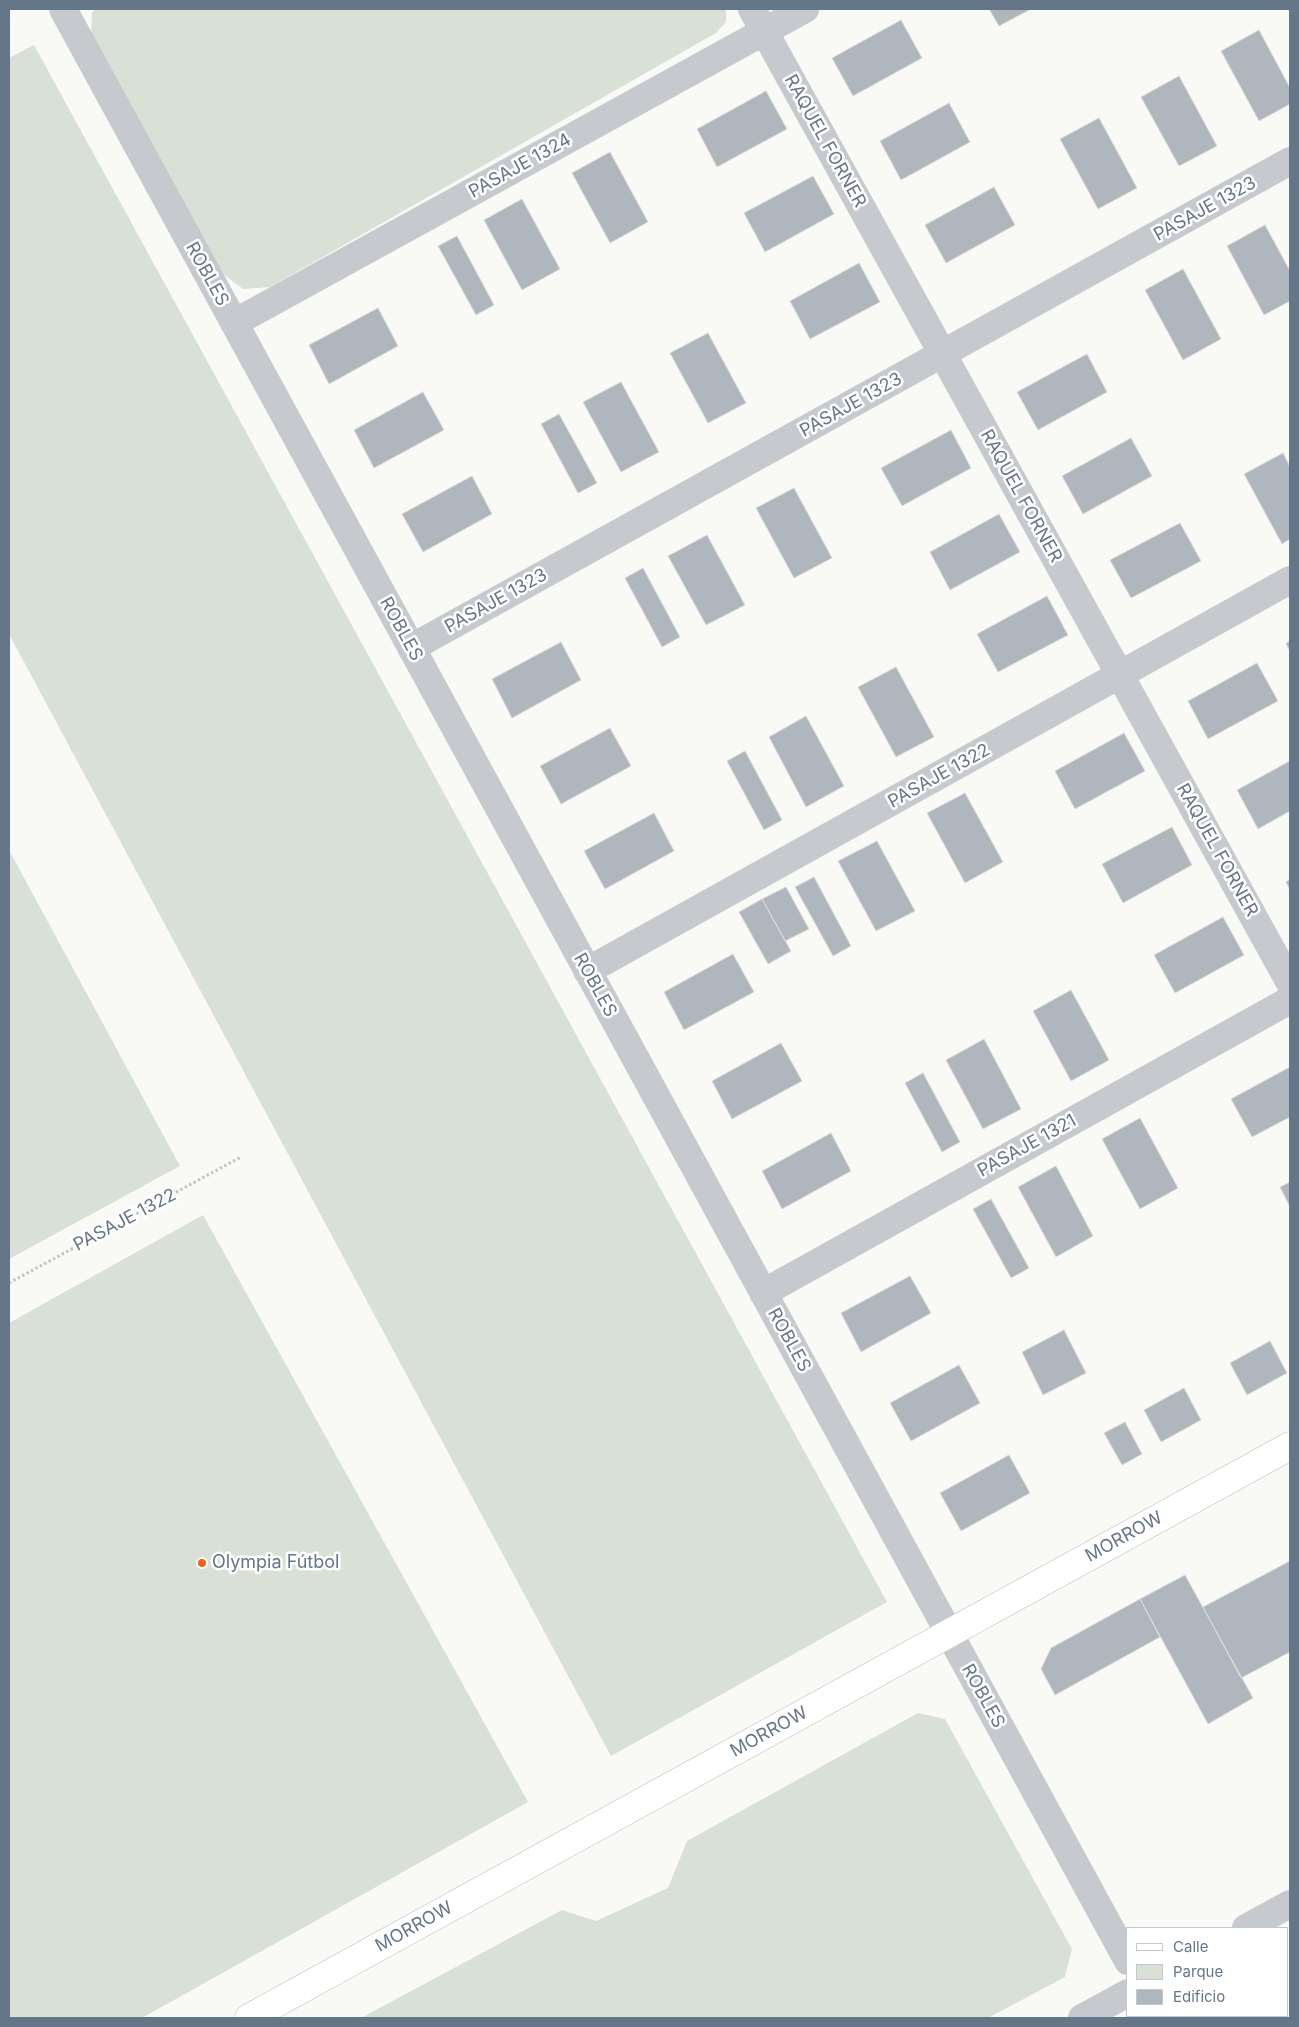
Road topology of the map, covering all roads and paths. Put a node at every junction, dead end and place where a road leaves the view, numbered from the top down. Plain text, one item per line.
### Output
1 (63, 9) edge
2 (805, 9) edge
3 (758, 20) edge
4 (1290, 162) edge
5 (234, 323) junction
6 (942, 354) junction
7 (1290, 580) edge
8 (411, 648) junction
9 (1120, 675) junction
10 (587, 971) junction
11 (1290, 982) edge
12 (1290, 1000) edge
13 (241, 1157) dead end
14 (9, 1283) edge
15 (763, 1293) junction
16 (1290, 1446) edge
17 (949, 1634) junction
18 (1290, 1904) edge
19 (1248, 1927) edge
20 (1126, 1957) edge
21 (1126, 1995) edge
22 (248, 2018) edge
23 (1082, 2018) edge

1 - 5 street, ROBLES
2 - 3 street, PASAJE 1324
3 - 5 street, PASAJE 1324
3 - 6 street, RAQUEL FORNER
4 - 6 street, PASAJE 1323
5 - 8 street, ROBLES
6 - 8 street, PASAJE 1323
6 - 9 street, RAQUEL FORNER
7 - 9 street, PASAJE 1322
8 - 10 street, ROBLES
9 - 10 street, PASAJE 1322
9 - 11 street, RAQUEL FORNER
10 - 15 street, ROBLES
12 - 15 street, PASAJE 1321
13 - 14 path, PASAJE 1322
15 - 17 street, ROBLES
16 - 17 street, MORROW
17 - 20 street, ROBLES
17 - 22 street, MORROW
18 - 19 street
21 - 23 street

